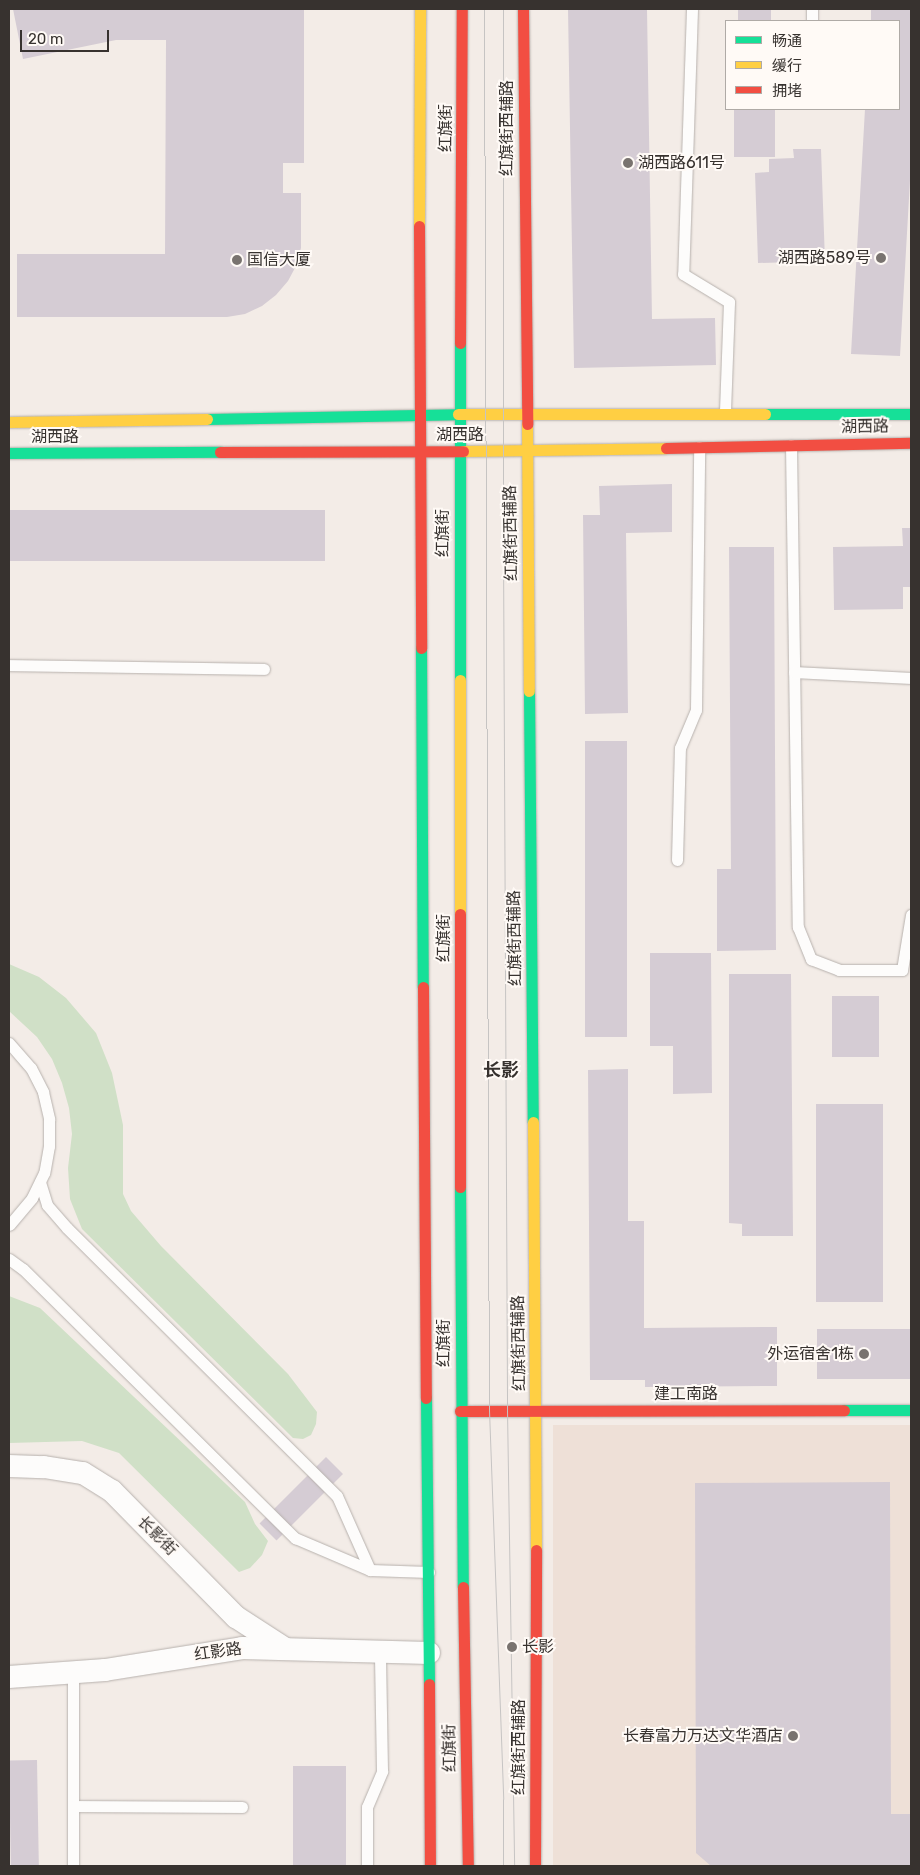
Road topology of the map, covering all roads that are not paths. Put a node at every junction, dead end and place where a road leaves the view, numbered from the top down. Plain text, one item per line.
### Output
1 (420, 9) edge
2 (462, 9) edge
3 (523, 9) edge
4 (692, 9) edge
5 (525, 413) junction
6 (726, 413) junction
7 (462, 414) junction
8 (911, 414) edge
9 (419, 415) junction
10 (9, 422) edge
11 (911, 443) edge
12 (791, 445) junction
13 (699, 447) junction
14 (419, 451) junction
15 (460, 451) junction
16 (526, 451) junction
17 (9, 453) edge
18 (9, 665) edge
19 (264, 669) dead end
20 (794, 672) junction
21 (911, 678) edge
22 (677, 860) dead end
23 (911, 915) edge
24 (9, 1043) edge
25 (40, 1182) junction
26 (9, 1225) edge
27 (9, 1259) edge
28 (460, 1410) junction
29 (536, 1410) junction
30 (911, 1410) edge
31 (9, 1466) edge
32 (370, 1570) junction
33 (429, 1572) junction
34 (285, 1649) junction
35 (380, 1651) junction
36 (429, 1653) junction
37 (73, 1673) junction
38 (9, 1677) edge
39 (73, 1806) junction
40 (242, 1807) dead end
41 (73, 1866) edge
42 (367, 1866) edge
43 (430, 1866) edge
44 (468, 1866) edge
45 (535, 1866) edge

1 - 9 main road, 红旗街
2 - 7 main road, 红旗街
3 - 5 main road, 红旗街西辅路
4 - 6 lane
5 - 6 main road, 湖西路
5 - 7 main road, 湖西路
5 - 16 main road, 红旗街西辅路
6 - 8 main road, 湖西路
7 - 9 main road, 湖西路
7 - 15 main road, 红旗街
9 - 10 main road, 湖西路
9 - 14 main road, 红旗街
11 - 12 main road, 湖西路
12 - 13 main road, 湖西路
12 - 20 lane
13 - 16 main road, 湖西路
13 - 22 lane
14 - 15 main road, 湖西路
14 - 17 main road, 湖西路
14 - 33 main road, 红旗街
15 - 16 main road, 湖西路
15 - 28 main road, 红旗街
16 - 29 main road, 红旗街西辅路
18 - 19 lane
20 - 21 lane
20 - 23 lane
24 - 25 lane
25 - 26 lane
25 - 32 lane
27 - 32 lane
28 - 29 main road, 建工南路
28 - 44 main road, 红旗街
29 - 30 main road, 建工南路
29 - 45 main road, 红旗街西辅路
31 - 34 street, 长影街
32 - 33 lane
33 - 36 main road, 红旗街
34 - 35 street, 红影路
34 - 37 street, 红影路
35 - 36 street, 红影路
35 - 42 lane
36 - 43 main road, 红旗街
37 - 38 street, 红影路
37 - 39 lane
39 - 40 lane
39 - 41 lane

